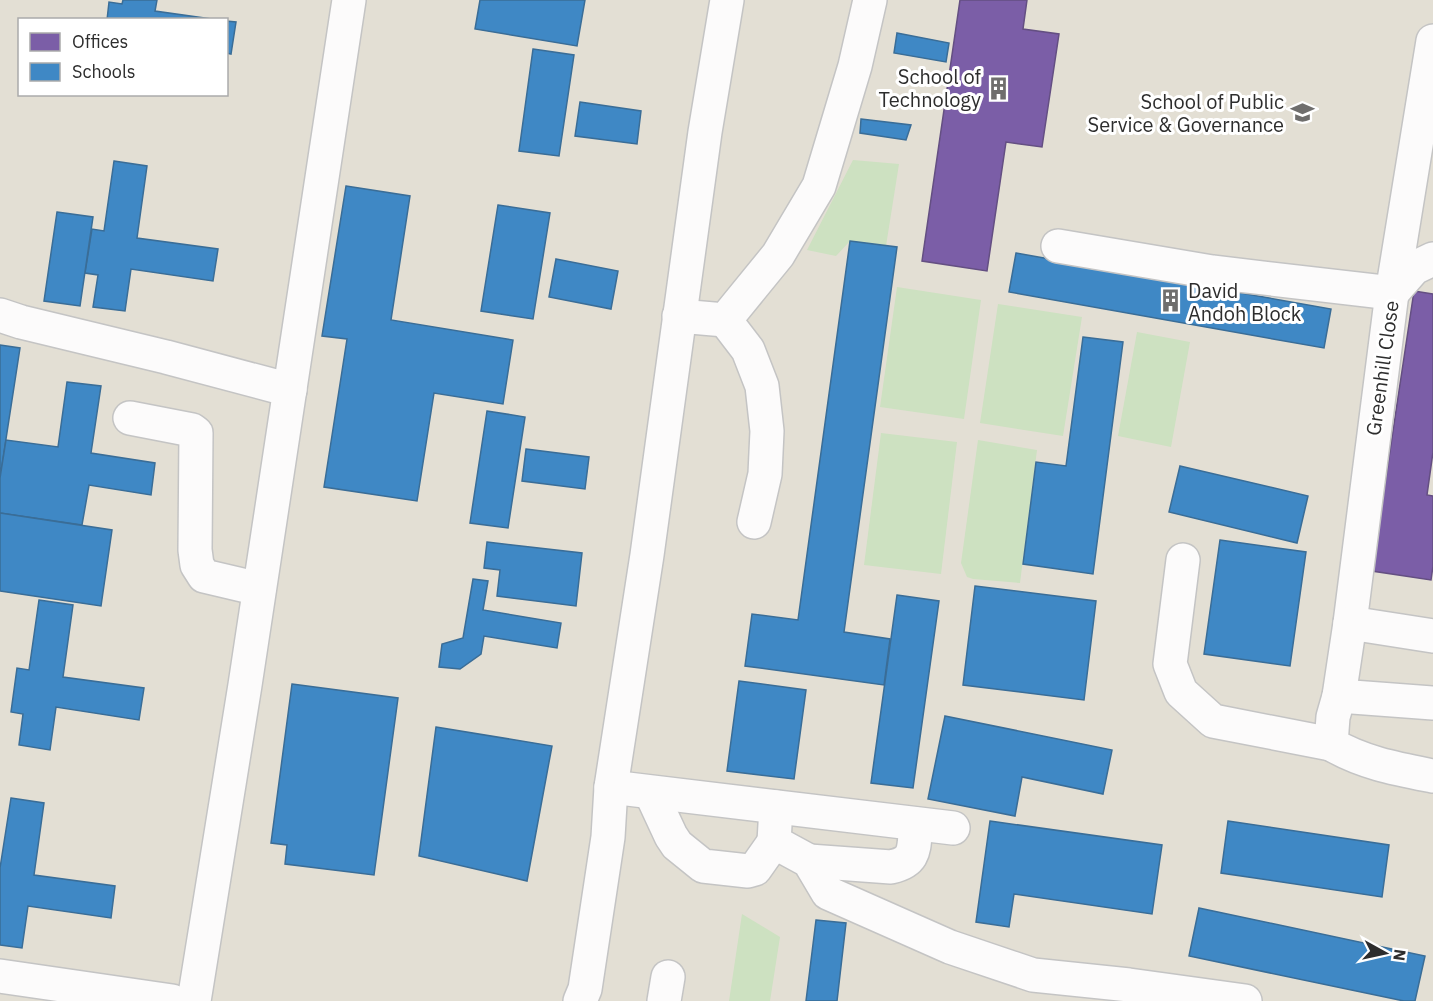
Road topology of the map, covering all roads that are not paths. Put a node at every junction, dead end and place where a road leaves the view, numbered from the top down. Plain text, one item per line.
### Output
1 (349, 0) edge
2 (727, 0) edge
3 (870, 0) edge
4 (1433, 41) edge
5 (1058, 246) dead end
6 (1433, 259) edge
7 (1392, 293) junction
8 (0, 315) edge
9 (679, 316) junction
10 (725, 320) junction
11 (290, 390) junction
12 (130, 418) dead end
13 (753, 522) dead end
14 (1184, 560) dead end
15 (260, 589) junction
16 (1350, 623) junction
17 (1433, 636) edge
18 (1339, 696) junction
19 (1433, 703) edge
20 (1331, 744) junction
21 (1433, 776) edge
22 (611, 788) junction
23 (651, 793) junction
24 (776, 807) junction
25 (916, 824) junction
26 (953, 828) dead end
27 (774, 842) junction
28 (809, 861) junction
29 (0, 976) edge
30 (172, 1001) edge
31 (194, 1001) edge
32 (580, 1001) edge
33 (1245, 1001) edge

1 - 11 lane
2 - 9 lane
3 - 10 lane
4 - 7 lane, Greenhill Close
5 - 7 lane
6 - 7 lane
7 - 16 lane, Greenhill Close
8 - 11 lane
9 - 10 lane
9 - 22 lane
10 - 13 lane
11 - 15 lane
12 - 15 lane
14 - 20 lane
15 - 31 lane
16 - 17 lane
16 - 18 lane, Greenhill Close
18 - 19 lane
18 - 20 lane, Greenhill Close
20 - 21 lane
22 - 23 lane
22 - 32 lane
23 - 24 lane
23 - 27 lane
24 - 25 lane
24 - 27 lane
25 - 26 lane
25 - 28 lane
27 - 28 lane
28 - 33 lane
29 - 30 lane

